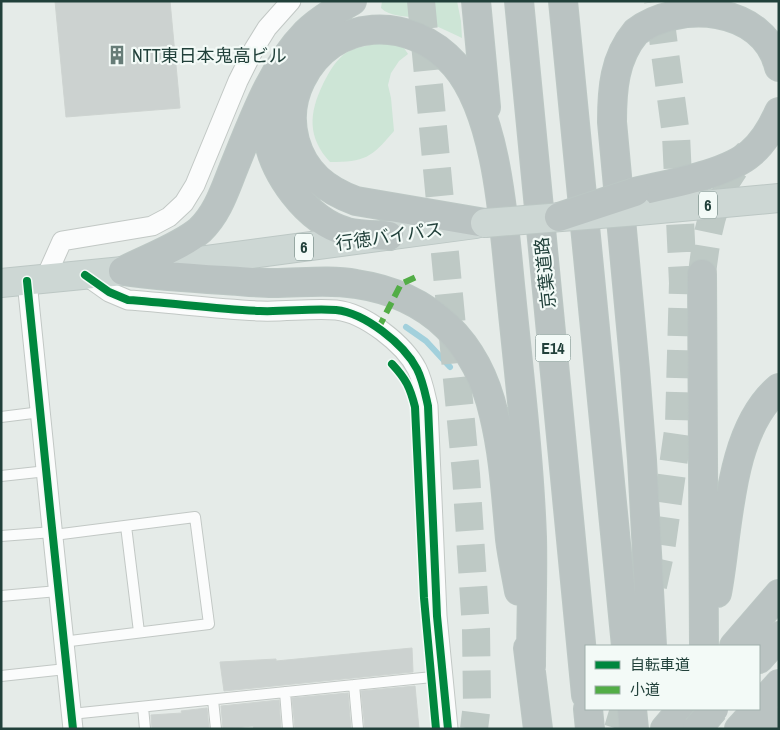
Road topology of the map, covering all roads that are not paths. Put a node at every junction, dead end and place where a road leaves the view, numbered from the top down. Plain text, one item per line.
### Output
1 (291, 1) edge
2 (352, 1) edge
3 (476, 1) edge
4 (519, 1) edge
5 (564, 1) edge
6 (779, 66) edge
7 (272, 83) junction
8 (779, 112) edge
9 (487, 134) junction
10 (779, 198) edge
11 (636, 202) junction
12 (558, 218) joint
13 (485, 223) junction
14 (389, 236) junction
15 (123, 271) junction
16 (702, 274) tunnel mouth
17 (85, 275) junction
18 (24, 281) edge
19 (779, 388) edge
20 (41, 412) junction
21 (1, 417) edge
22 (47, 471) junction
23 (1, 476) edge
24 (126, 526) junction
25 (53, 533) junction
26 (1, 536) edge
27 (58, 591) junction
28 (779, 594) edge
29 (1, 596) edge
30 (139, 632) junction
31 (779, 636) edge
32 (62, 642) junction
33 (626, 645) edge
34 (652, 645) edge
35 (705, 645) edge
36 (705, 645) edge
37 (735, 645) edge
38 (760, 658) edge
39 (531, 666) junction
40 (66, 669) junction
41 (1, 676) edge
42 (442, 676) junction
43 (779, 684) edge
44 (354, 685) junction
45 (585, 685) edge
46 (285, 692) junction
47 (213, 700) junction
48 (760, 706) edge
49 (143, 707) junction
50 (588, 710) edge
51 (632, 710) edge
52 (654, 710) edge
53 (681, 710) edge
54 (705, 710) edge
55 (713, 710) edge
56 (756, 710) edge
57 (72, 722) edge
58 (779, 722) edge
59 (145, 729) edge
60 (216, 729) edge
61 (288, 729) edge
62 (358, 729) edge
63 (448, 729) edge
64 (538, 729) edge
65 (590, 729) edge
66 (634, 729) edge
67 (654, 729) edge
68 (665, 729) edge
69 (697, 729) edge
70 (705, 729) edge
71 (739, 729) edge
72 (772, 729) edge

1 - 18 street
2 - 7 highway
3 - 9 highway
4 - 45 highway, 京葉道路 / E14
5 - 33 highway, E14
6 - 34 highway
7 - 14 highway
7 - 15 highway
8 - 11 highway
9 - 13 highway
9 - 39 highway
10 - 11 main road, 6
11 - 12 highway, bridge
12 - 13 main road, 行徳バイパス / 6, bridge
13 - 14 main road, 行徳バイパス / 6
14 - 15 main road, 行徳バイパス / 6
15 - 17 main road, 行徳バイパス / 6
15 - 39 highway
16 - 35 highway
17 - 18 main road, 行徳バイパス / 6
17 - 42 street
18 - 20 street
19 - 36 highway
20 - 21 lane
20 - 22 street
22 - 23 lane
22 - 25 street
24 - 25 lane
24 - 30 lane
24 - 30 lane
25 - 26 lane
25 - 27 street
27 - 29 lane
27 - 32 street
28 - 37 highway
30 - 32 lane
31 - 38 highway
32 - 40 street
39 - 64 highway
40 - 41 lane
40 - 57 street
42 - 44 lane
42 - 63 street
43 - 48 highway
44 - 46 lane
44 - 62 lane
46 - 47 lane
46 - 61 lane
47 - 49 lane
47 - 60 lane
49 - 57 lane
49 - 59 lane
50 - 65 highway
51 - 66 highway
52 - 67 highway
53 - 68 highway
54 - 70 highway
55 - 69 highway, bridge
56 - 71 highway
58 - 72 highway

